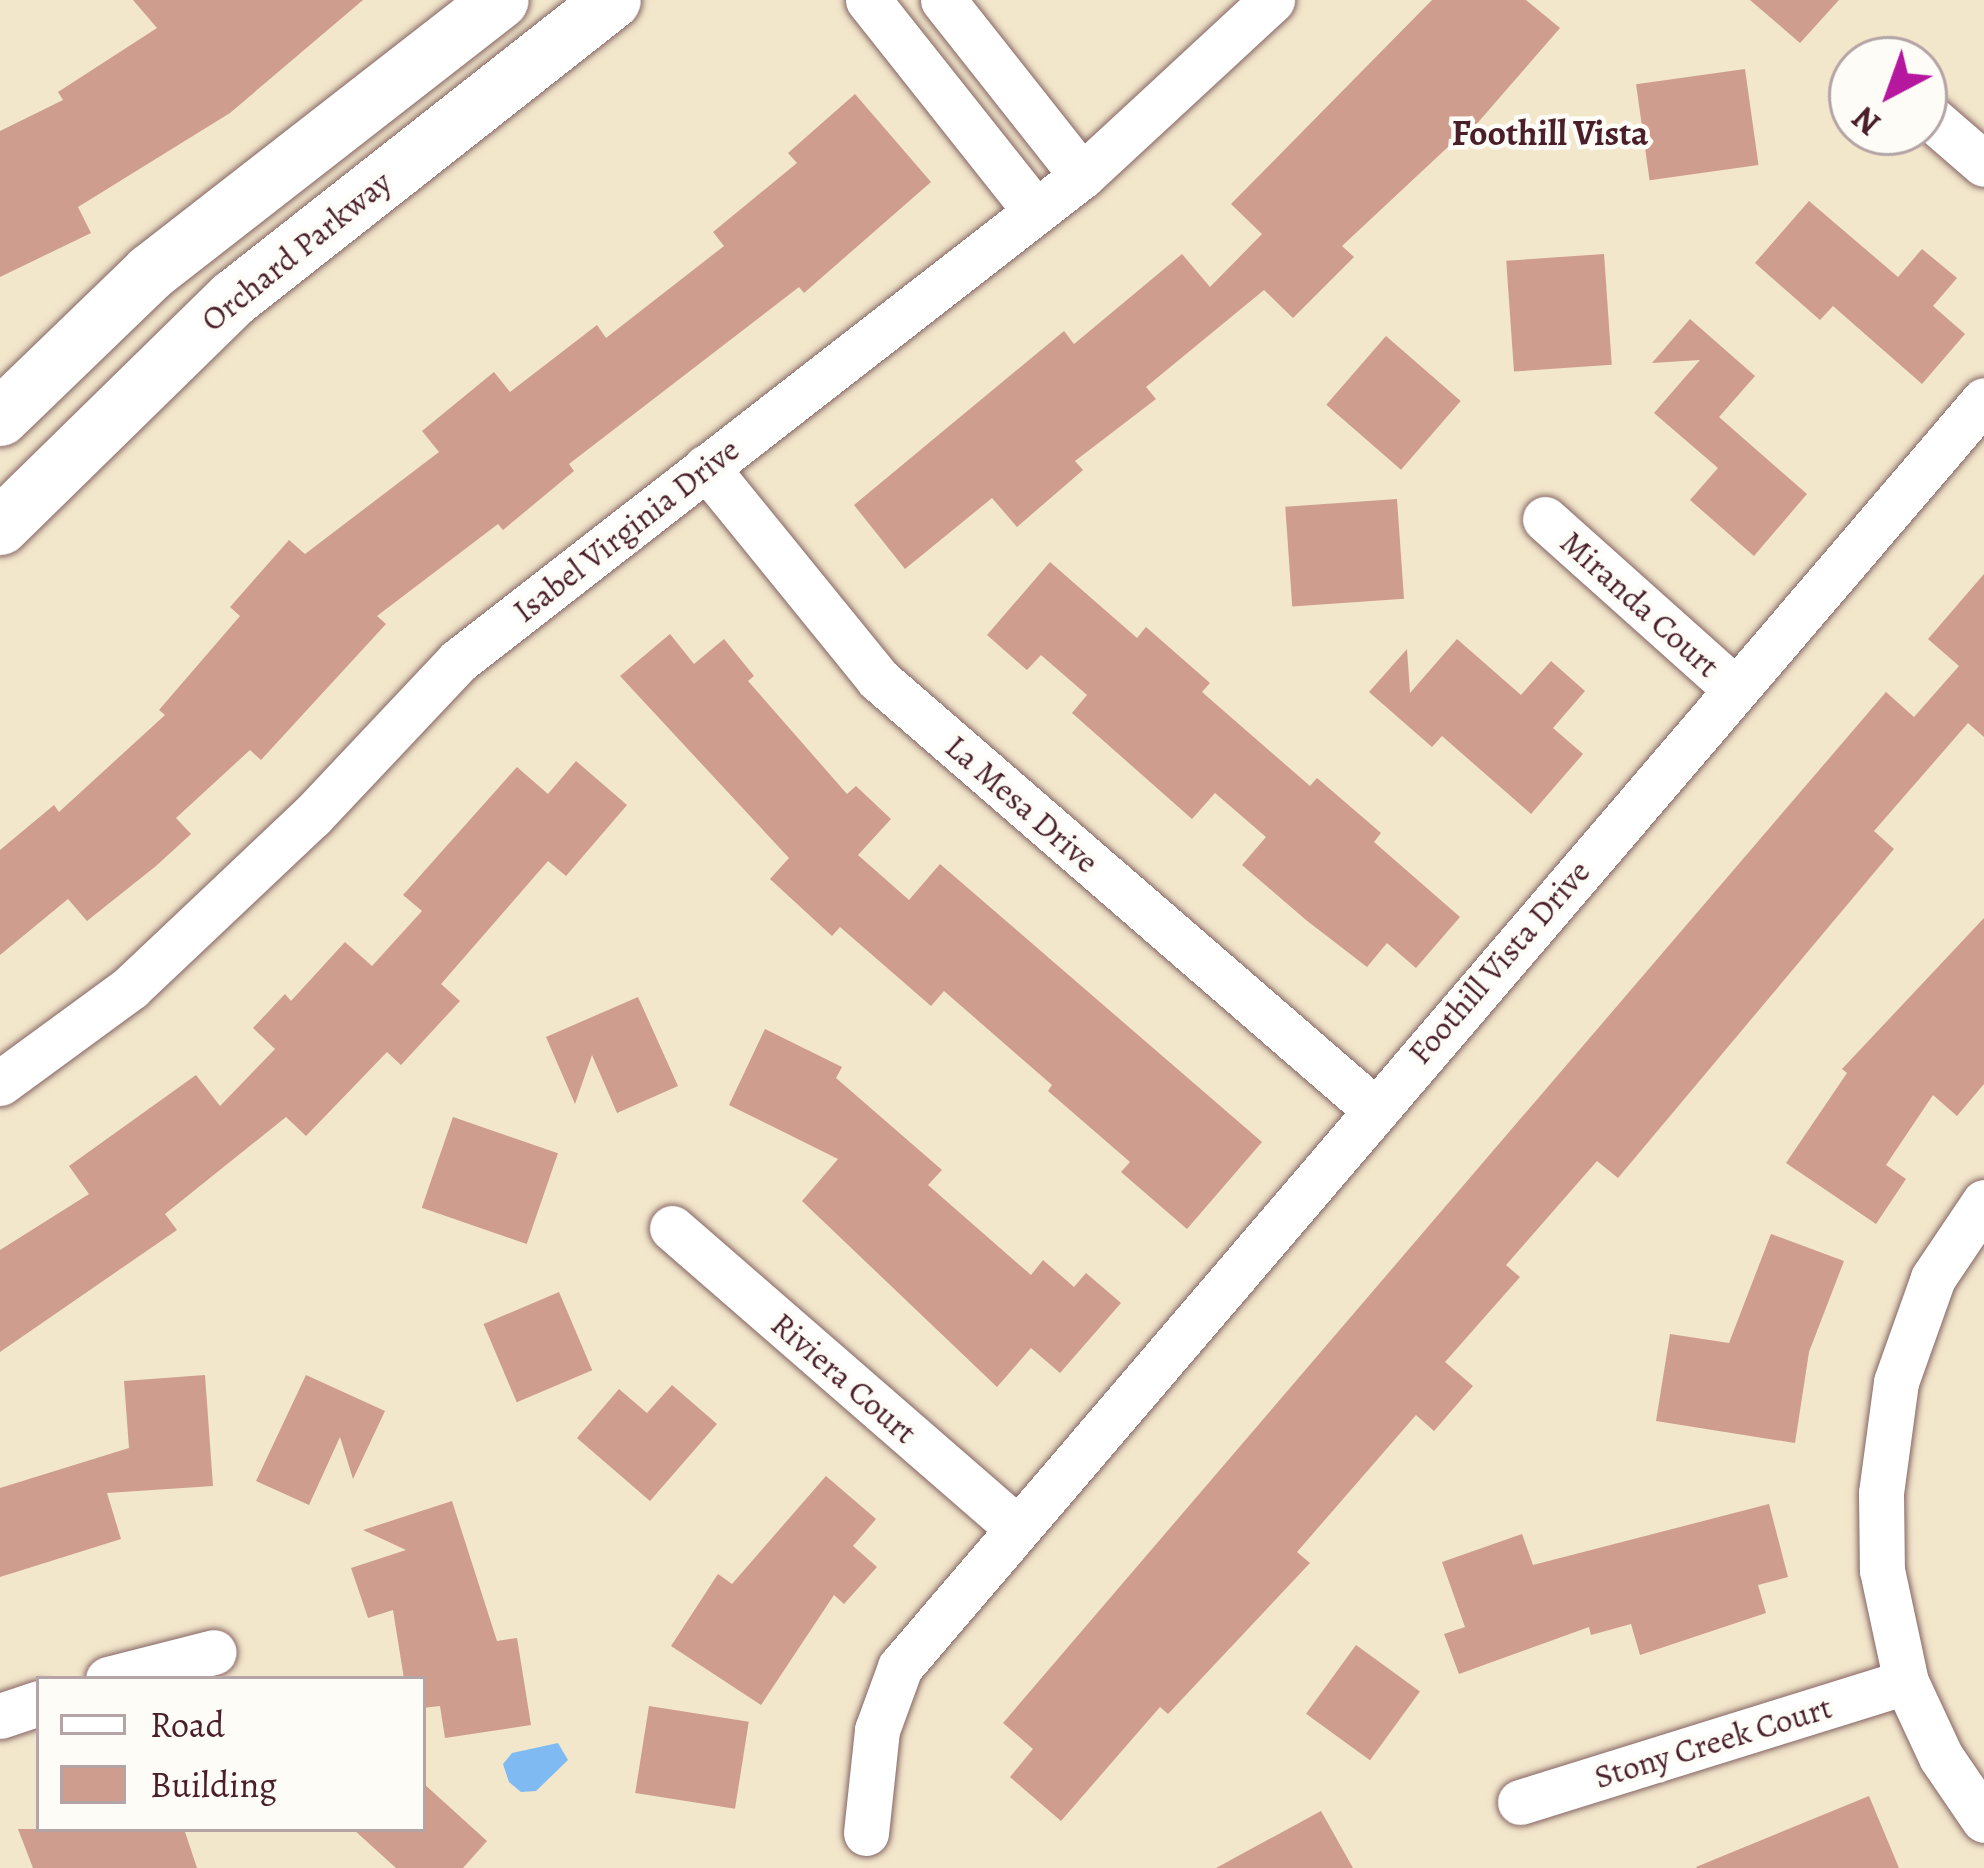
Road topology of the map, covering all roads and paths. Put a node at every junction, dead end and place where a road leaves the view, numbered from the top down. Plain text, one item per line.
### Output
1 (500, 0) edge
2 (612, 0) edge
3 (868, 0) edge
4 (943, 0) edge
5 (1272, 0) edge
6 (1948, 133) edge
7 (1984, 164) edge
8 (1082, 176) junction
9 (1036, 212) junction
10 (1984, 400) edge
11 (0, 417) edge
12 (706, 467) junction
13 (1545, 519) dead end
14 (0, 526) edge
15 (1736, 689) junction
16 (0, 1083) edge
17 (1373, 1108) junction
18 (1984, 1202) edge
19 (672, 1228) dead end
20 (1016, 1527) junction
21 (214, 1652) dead end
22 (120, 1676) edge
23 (1906, 1682) junction
24 (36, 1703) edge
25 (0, 1716) edge
26 (1520, 1802) dead end
27 (1984, 1820) edge
28 (866, 1833) dead end

1 - 11 street
2 - 14 street, Orchard Parkway
3 - 9 street
4 - 8 street
5 - 8 street, Isabel Virginia Drive
6 - 7 street
8 - 9 street, Isabel Virginia Drive
9 - 12 street, Isabel Virginia Drive
10 - 15 street, Foothill Vista Drive
12 - 16 street, Isabel Virginia Drive
12 - 17 street, La Mesa Drive
13 - 15 street, Miranda Court
15 - 17 street, Foothill Vista Drive
17 - 20 street, Foothill Vista Drive
18 - 23 street
19 - 20 street, Riviera Court
20 - 28 street, Foothill Vista Drive
21 - 22 street
23 - 26 street, Stony Creek Court
23 - 27 street
24 - 25 street

